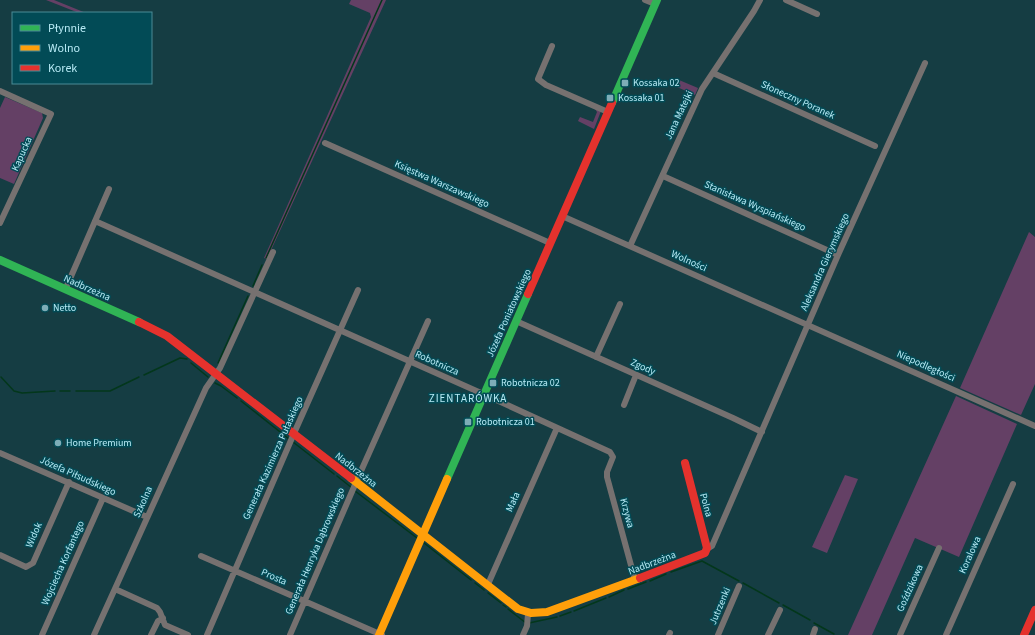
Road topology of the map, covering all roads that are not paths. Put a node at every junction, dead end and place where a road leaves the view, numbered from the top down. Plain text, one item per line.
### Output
1 (645, 0) edge
2 (760, 0) edge
3 (786, 0) edge
4 (656, 2) edge
5 (817, 14) dead end
6 (552, 46) dead end
7 (925, 63) dead end
8 (713, 73) junction
9 (0, 91) edge
10 (608, 112) junction
11 (325, 143) dead end
12 (875, 146) dead end
13 (663, 176) junction
14 (109, 189) dead end
15 (562, 216) junction
16 (95, 221) junction
17 (0, 223) edge
18 (550, 243) junction
19 (630, 246) junction
20 (273, 252) dead end
21 (838, 255) junction
22 (0, 260) edge
23 (66, 288) junction
24 (358, 290) dead end
25 (255, 292) junction
26 (620, 304) dead end
27 (428, 321) dead end
28 (516, 321) junction
29 (808, 325) junction
30 (340, 331) junction
31 (596, 357) junction
32 (410, 362) junction
33 (216, 375) junction
34 (636, 375) junction
35 (484, 394) junction
36 (624, 405) dead end
37 (1035, 426) edge
38 (557, 428) junction
39 (762, 432) junction
40 (293, 434) junction
41 (610, 452) joint
42 (0, 453) edge
43 (685, 463) dead end
44 (69, 482) junction
45 (356, 482) junction
46 (1013, 484) dead end
47 (103, 498) junction
48 (147, 517) junction
49 (423, 534) junction
50 (939, 548) dead end
51 (707, 550) junction
52 (0, 555) edge
53 (202, 556) dead end
54 (234, 570) junction
55 (635, 580) junction
56 (488, 585) junction
57 (739, 586) dead end
58 (115, 589) junction
59 (304, 601) junction
60 (780, 610) dead end
61 (1035, 610) edge
62 (163, 618) junction
63 (527, 620) junction
64 (380, 634) edge
65 (42, 635) edge
66 (94, 635) edge
67 (151, 635) edge
68 (188, 635) edge
69 (207, 635) edge
70 (290, 635) edge
71 (523, 635) edge
72 (718, 635) edge
73 (768, 635) edge
74 (900, 635) edge
75 (946, 635) edge
76 (1024, 635) edge

1 - 4 street
2 - 8 street, Jana Matejki
3 - 5 street
4 - 10 street, Józefa Poniatowskiego
6 - 10 street
7 - 21 street, Aleksandra Gierymskiego
8 - 12 street, Słoneczny Poranek
8 - 13 street, Jana Matejki
9 - 17 street, Kapucka
10 - 15 street, Józefa Poniatowskiego
11 - 18 street, Księstwa Warszawskiego
13 - 19 street, Jana Matejki
13 - 21 street, Stanisława Wyspiańskiego
14 - 16 street
15 - 18 street, Józefa Poniatowskiego
15 - 19 street, Wolności
16 - 23 street
16 - 25 street, Robotnicza
18 - 28 street, Józefa Poniatowskiego
19 - 29 street, Wolności
20 - 25 street, Szkolna
21 - 29 street, Aleksandra Gierymskiego
22 - 23 street, Nadbrzeżna
23 - 33 street, Nadbrzeżna
24 - 30 street, Generała Kazimierza Pułaskiego
25 - 30 street, Robotnicza
25 - 33 street, Szkolna
26 - 31 street
27 - 32 street, Generała Henryka Dąbrowskiego
28 - 31 street, Zgody
28 - 35 street, Józefa Poniatowskiego
29 - 37 street, Niepodległości
29 - 39 street, Aleksandra Gierymskiego
30 - 32 street, Robotnicza
30 - 40 street, Generała Kazimierza Pułaskiego
31 - 34 street, Zgody
32 - 35 street, Robotnicza
32 - 45 street, Generała Henryka Dąbrowskiego
33 - 40 street, Nadbrzeżna
33 - 48 street, Szkolna
34 - 36 street
34 - 39 street, Zgody
35 - 38 street, Robotnicza
35 - 49 street, Józefa Poniatowskiego
38 - 41 street, Robotnicza
38 - 56 street, Mała
39 - 51 street, Aleksandra Gierymskiego
40 - 45 street, Nadbrzeżna
40 - 54 street, Generała Kazimierza Pułaskiego
41 - 55 street, Krzywa
42 - 44 street, Józefa Piłsudskiego
43 - 51 street, Polna
44 - 47 street, Józefa Piłsudskiego
44 - 52 street, Widok
45 - 49 street, Nadbrzeżna
45 - 59 street, Generała Henryka Dąbrowskiego
46 - 75 street, Koralowa
47 - 48 street, Józefa Piłsudskiego
47 - 65 street, Wojciecha Korfantego
48 - 58 street, Szkolna
49 - 56 street, Nadbrzeżna
49 - 64 street, Józefa Poniatowskiego
50 - 74 street, Goździkowa
51 - 55 street, Nadbrzeżna
53 - 54 street, Prosta
54 - 59 street, Prosta
54 - 69 street, Generała Kazimierza Pułaskiego
55 - 63 street, Nadbrzeżna
56 - 63 street, Nadbrzeżna
57 - 72 street, Jutrzenki
58 - 62 street
58 - 66 street, Szkolna
59 - 64 street, Prosta
59 - 70 street, Generała Henryka Dąbrowskiego
60 - 73 street
61 - 76 street
62 - 67 street
62 - 68 street
63 - 71 street

